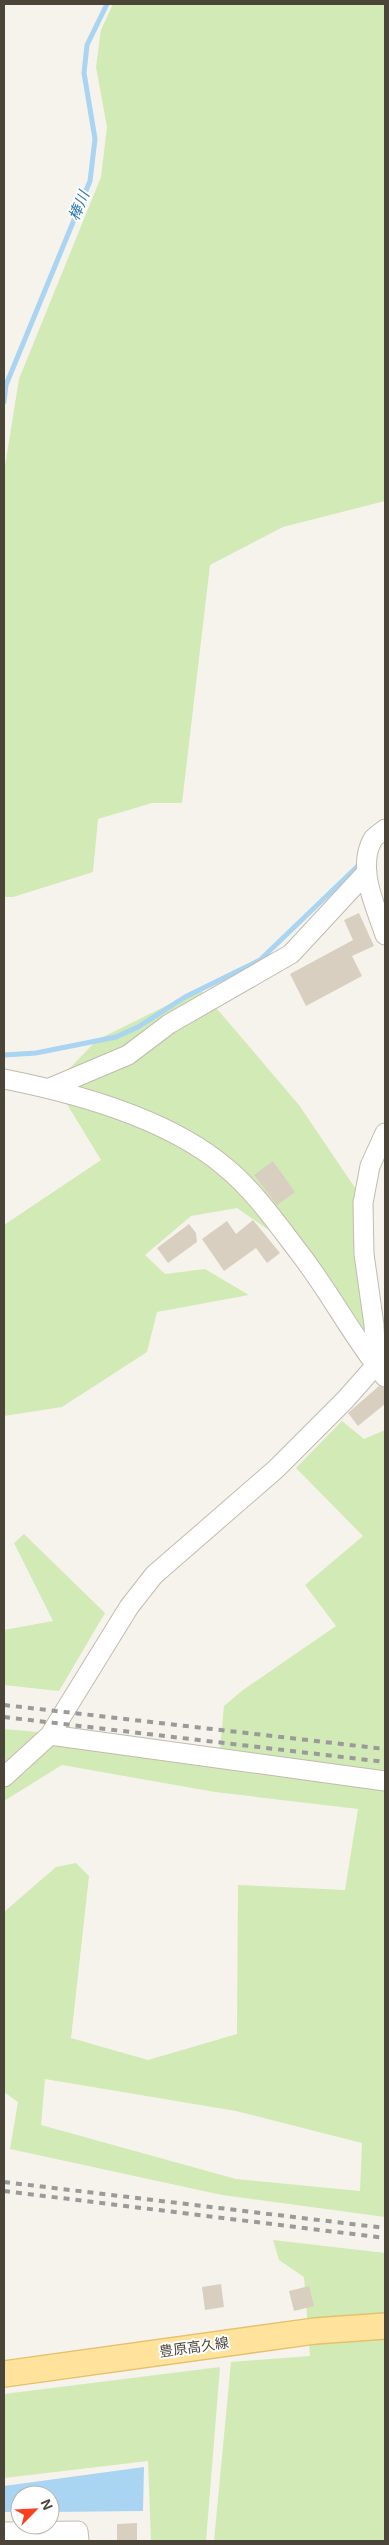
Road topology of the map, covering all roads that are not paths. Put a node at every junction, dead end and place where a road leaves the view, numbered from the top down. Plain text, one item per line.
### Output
1 (385, 829) edge
2 (368, 872) junction
3 (385, 935) edge
4 (4, 1079) edge
5 (50, 1088) junction
6 (385, 1133) edge
7 (380, 1371) edge
8 (50, 1735) junction
9 (4, 1777) edge
10 (385, 1781) edge
11 (385, 2326) edge
12 (4, 2374) edge
13 (4, 2532) edge
14 (78, 2541) edge

1 - 2 street
2 - 3 street
2 - 5 street
4 - 5 street
5 - 7 street
6 - 7 street
7 - 8 street
8 - 9 street
8 - 10 street
11 - 12 main road, 豊原高久線
13 - 14 street

